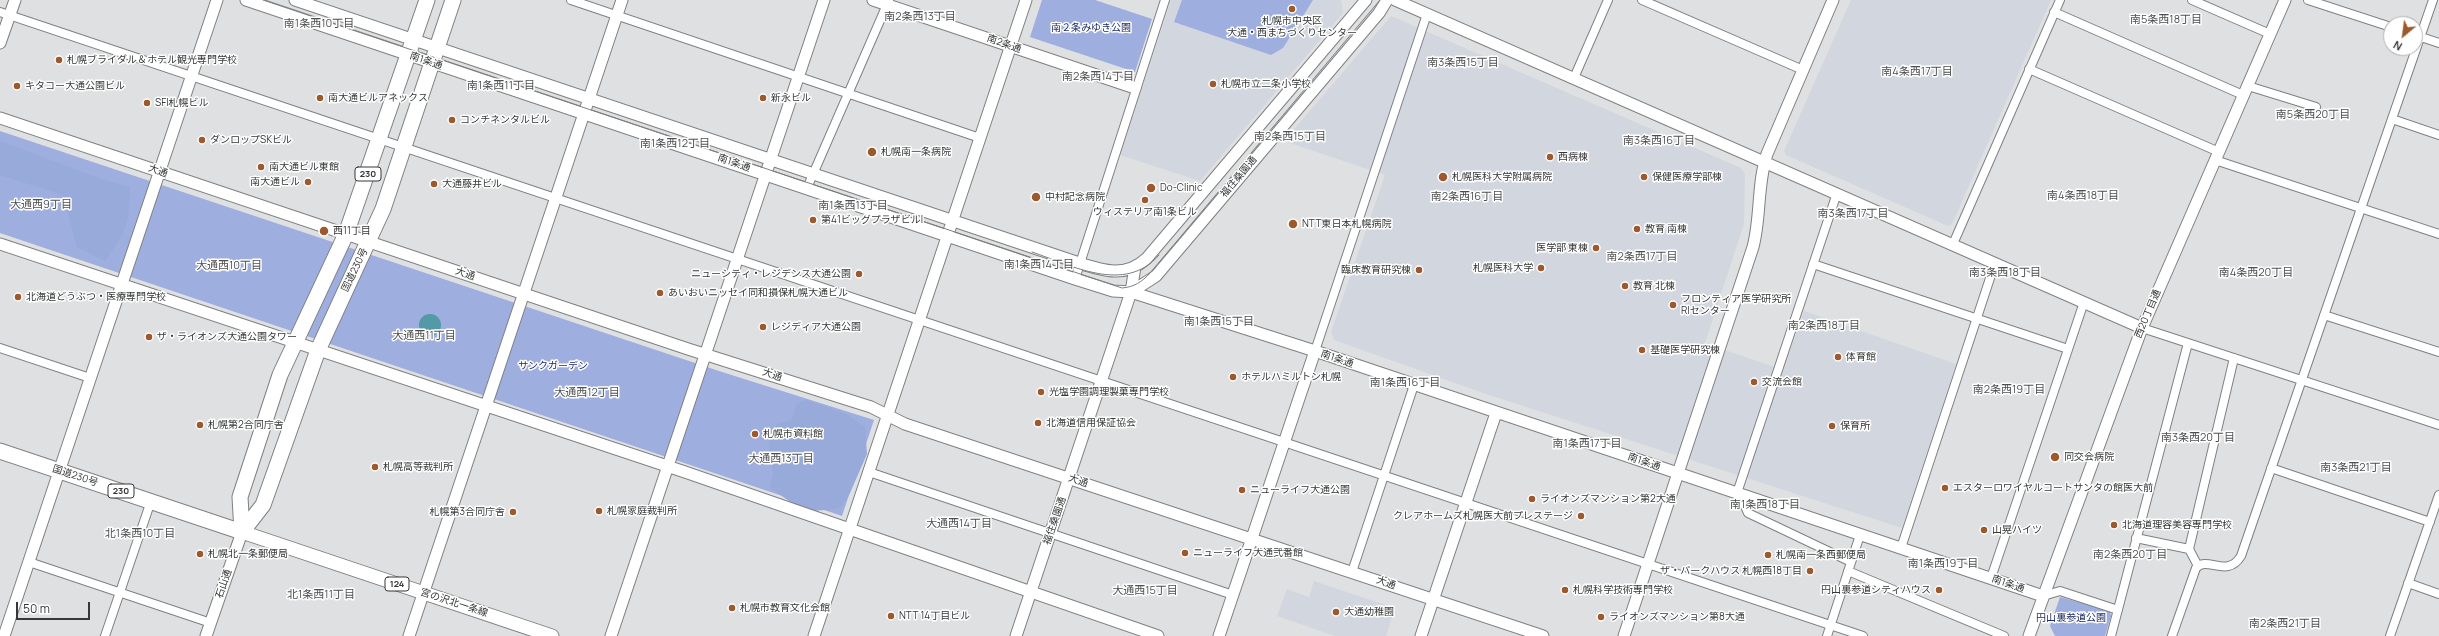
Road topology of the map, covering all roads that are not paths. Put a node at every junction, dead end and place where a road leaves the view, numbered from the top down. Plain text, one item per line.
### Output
1 (14, 0) edge
2 (217, 0) edge
3 (246, 0) edge
4 (294, 0) edge
5 (427, 0) edge
6 (453, 0) edge
7 (571, 0) edge
8 (622, 0) edge
9 (824, 0) edge
10 (873, 0) edge
11 (1026, 0) edge
12 (1165, 0) edge
13 (1366, 0) edge
14 (1387, 0) edge
15 (1394, 0) edge
16 (1608, 0) edge
17 (1642, 0) edge
18 (2060, 0) edge
19 (2192, 0) edge
20 (2285, 0) edge
21 (2308, 0) edge
22 (2433, 0) edge
23 (1831, 1) edge
24 (888, 2) edge
25 (2054, 12) junction
26 (5, 13) edge
27 (1428, 14) junction
28 (617, 16) junction
29 (2383, 24) edge
30 (2423, 24) edge
31 (2270, 34) junction
32 (2423, 38) edge
33 (0, 43) edge
34 (2439, 43) edge
35 (1011, 46) junction
36 (411, 47) junction
37 (434, 56) junction
38 (2412, 56) edge
39 (2029, 69) junction
40 (1803, 70) junction
41 (192, 76) junction
42 (798, 77) junction
43 (1574, 78) junction
44 (1135, 88) junction
45 (2246, 90) junction
46 (848, 94) junction
47 (589, 99) junction
48 (2316, 107) dead end
49 (584, 113) junction
50 (0, 118) edge
51 (2392, 119) junction
52 (2439, 135) edge
53 (980, 138) junction
54 (379, 140) junction
55 (403, 148) junction
56 (2217, 156) junction
57 (770, 160) junction
58 (1764, 162) junction
59 (160, 171) junction
60 (766, 174) junction
61 (813, 174) junction
62 (807, 188) junction
63 (1837, 194) junction
64 (555, 198) junction
65 (2361, 209) junction
66 (953, 220) junction
67 (346, 234) junction
68 (2439, 234) edge
69 (948, 236) junction
70 (369, 242) junction
71 (0, 244) edge
72 (1953, 244) junction
73 (737, 259) junction
74 (1080, 263) junction
75 (1996, 263) junction
76 (1813, 264) junction
77 (1135, 267) junction
78 (1117, 272) junction
79 (1075, 279) junction
80 (122, 285) junction
81 (1131, 292) junction
82 (523, 294) junction
83 (2084, 302) junction
84 (2324, 315) junction
85 (919, 320) junction
86 (1977, 320) junction
87 (2142, 328) junction
88 (294, 343) junction
89 (2188, 343) junction
90 (0, 348) edge
91 (318, 350) junction
92 (2068, 350) junction
93 (1315, 351) junction
94 (2439, 352) edge
95 (706, 354) junction
96 (2234, 358) junction
97 (90, 378) junction
98 (2301, 380) junction
99 (1102, 381) junction
100 (1414, 385) junction
101 (486, 406) junction
102 (1496, 413) junction
103 (888, 416) junction
104 (2439, 426) edge
105 (1284, 443) junction
106 (0, 451) edge
107 (668, 467) junction
108 (2271, 468) junction
109 (59, 471) junction
110 (869, 472) junction
111 (1678, 474) junction
112 (1383, 476) junction
113 (1069, 478) junction
114 (1738, 494) junction
115 (151, 501) junction
116 (2438, 501) edge
117 (1466, 503) junction
118 (2430, 522) junction
119 (849, 531) junction
120 (242, 532) junction
121 (1051, 533) junction
122 (1860, 535) junction
123 (2136, 538) junction
124 (1252, 539) junction
125 (1901, 548) junction
126 (2189, 548) junction
127 (29, 562) junction
128 (1851, 562) junction
129 (1648, 565) junction
130 (2198, 566) junction
131 (1848, 571) junction
132 (1352, 572) junction
133 (1991, 578) junction
134 (2408, 583) junction
135 (120, 592) junction
136 (423, 593) junction
137 (1031, 593) junction
138 (2439, 594) edge
139 (1233, 595) junction
140 (2043, 596) junction
141 (1434, 600) junction
142 (2118, 610) junction
143 (211, 623) junction
144 (1830, 625) junction
145 (4, 636) edge
146 (105, 636) edge
147 (206, 636) edge
148 (409, 636) edge
149 (552, 636) edge
150 (611, 636) edge
151 (814, 636) edge
152 (1016, 636) edge
153 (1158, 636) edge
154 (1219, 636) edge
155 (1421, 636) edge
156 (1543, 636) edge
157 (1624, 636) edge
158 (1827, 636) edge
159 (1863, 636) edge
160 (2004, 636) edge
161 (2029, 636) edge
162 (2111, 636) edge
163 (2172, 636) edge
164 (2390, 636) edge

1 - 26 street
2 - 41 street
3 - 36 street, 南1条通
4 - 36 street, 南1条通
5 - 36 highway, 230
6 - 37 highway, 国道230号 / 230
7 - 28 street
8 - 28 street
9 - 42 street
10 - 24 street, 南2条通
11 - 35 street
12 - 44 street
13 - 77 street, 福住桑園通
14 - 81 street, 福住桑園通
15 - 27 street
16 - 43 street
17 - 40 street
18 - 25 street
19 - 31 street
20 - 31 street, 西20丁目通
21 - 29 street
22 - 30 street
23 - 40 street
24 - 35 street, 南2条通
24 - 46 street
25 - 39 street
25 - 45 street
26 - 33 street
26 - 41 street
27 - 43 street
27 - 93 street
28 - 42 street
28 - 47 street
31 - 45 street, 西20丁目通
32 - 34 street
35 - 44 street, 南2条通
35 - 53 street
36 - 37 street, 南1条通
36 - 54 highway, 230
37 - 47 street, 南1条通
37 - 49 street, 南1条通
37 - 55 highway, 国道230号 / 230
38 - 51 street
39 - 56 street
39 - 72 street
40 - 58 street
41 - 54 street
41 - 59 street
42 - 46 street
42 - 57 street
43 - 58 street
44 - 74 street
45 - 48 street
45 - 56 street, 西20丁目通
46 - 53 street
46 - 61 street
47 - 49 street
47 - 57 street, 南1条通
49 - 60 street, 南1条通
49 - 64 street
50 - 59 street, 大通
51 - 52 street
51 - 65 street
53 - 66 street
54 - 55 street
54 - 67 highway, 230
55 - 64 street
55 - 70 highway, 国道230号 / 230
56 - 65 street
56 - 87 street, 西20丁目通
57 - 60 street
57 - 61 street, 南1条通
58 - 63 street
58 - 111 street
59 - 67 street, 大通
59 - 80 street
60 - 62 street, 南1条通
60 - 73 street
61 - 62 street
61 - 66 street, 南1条通
62 - 69 street, 南1条通
63 - 72 street
63 - 76 street
64 - 73 street
64 - 82 street
65 - 68 street
65 - 84 street
66 - 69 street
66 - 74 street, 南1条通
67 - 70 street, 大通
67 - 88 highway, 230
69 - 79 street, 南1条通
69 - 85 street
70 - 82 street, 大通
70 - 91 highway, 国道230号 / 230
71 - 80 street
72 - 75 street
73 - 85 street
73 - 95 street
74 - 78 street, 南1条通
74 - 79 street
75 - 83 street
75 - 86 street
76 - 86 street
76 - 114 street
77 - 78 street, 福住桑園通
77 - 81 street, 福住桑園通
78 - 81 street
79 - 81 street, 南1条通
80 - 88 street
80 - 97 street
81 - 93 street, 南1条通
81 - 99 street, 福住桑園通
82 - 95 street, 大通
82 - 101 street
83 - 87 street
83 - 92 street
84 - 94 street
84 - 98 street
85 - 99 street
85 - 103 street
86 - 92 street
86 - 125 street
87 - 89 street
87 - 140 street, 西20丁目通
88 - 91 street
88 - 120 highway, 230
89 - 96 street
89 - 123 street
90 - 97 street
91 - 101 street
91 - 120 highway, 国道230号 / 230
92 - 133 street
93 - 100 street, 南1条通
93 - 105 street
95 - 103 street, 大通
95 - 107 street
96 - 98 street
96 - 126 street
97 - 109 street
98 - 104 street
98 - 108 street
99 - 105 street
99 - 113 street, 福住桑園通
100 - 102 street, 南1条通
100 - 112 street
101 - 107 street
101 - 136 street
102 - 111 street, 南1条通
102 - 117 street
103 - 110 street
103 - 113 street, 大通
105 - 112 street
105 - 124 street
106 - 109 highway, 国道230号 / 230
107 - 119 street
107 - 150 street
108 - 118 street
108 - 130 street
109 - 115 highway, 国道230号 / 230
109 - 127 street
110 - 119 street
110 - 121 street
111 - 114 street, 南1条通
111 - 129 street
112 - 117 street
112 - 132 street
113 - 121 street, 福住桑園通
113 - 124 street, 大通
114 - 122 street, 南1条通
114 - 128 street
115 - 120 highway, 国道230号 / 230
115 - 135 street
116 - 118 street
117 - 129 street
117 - 141 street
118 - 134 street
119 - 137 street
119 - 151 street
120 - 136 main road, 宮の沢北一条線 / 124
120 - 143 street, 石山通
121 - 137 street, 福住桑園通
121 - 139 street
122 - 125 street, 南1条通
122 - 128 street
123 - 126 street
123 - 142 street
124 - 132 street, 大通
124 - 139 street
125 - 133 street, 南1条通
126 - 130 street
127 - 135 street
127 - 145 street
128 - 131 street
129 - 144 street
129 - 157 street
130 - 163 street
131 - 144 street
131 - 160 street
132 - 141 street, 大通
133 - 140 street, 南1条通
134 - 138 street
134 - 164 street
135 - 143 street
135 - 146 street
136 - 148 street
136 - 149 main road, 宮の沢北一条線 / 124
137 - 152 street, 福住桑園通
137 - 153 street
139 - 154 street
140 - 142 street
140 - 161 street, 西20丁目通
141 - 155 street
141 - 156 street, 大通
142 - 162 street
143 - 147 street, 石山通
144 - 158 street
144 - 159 street

